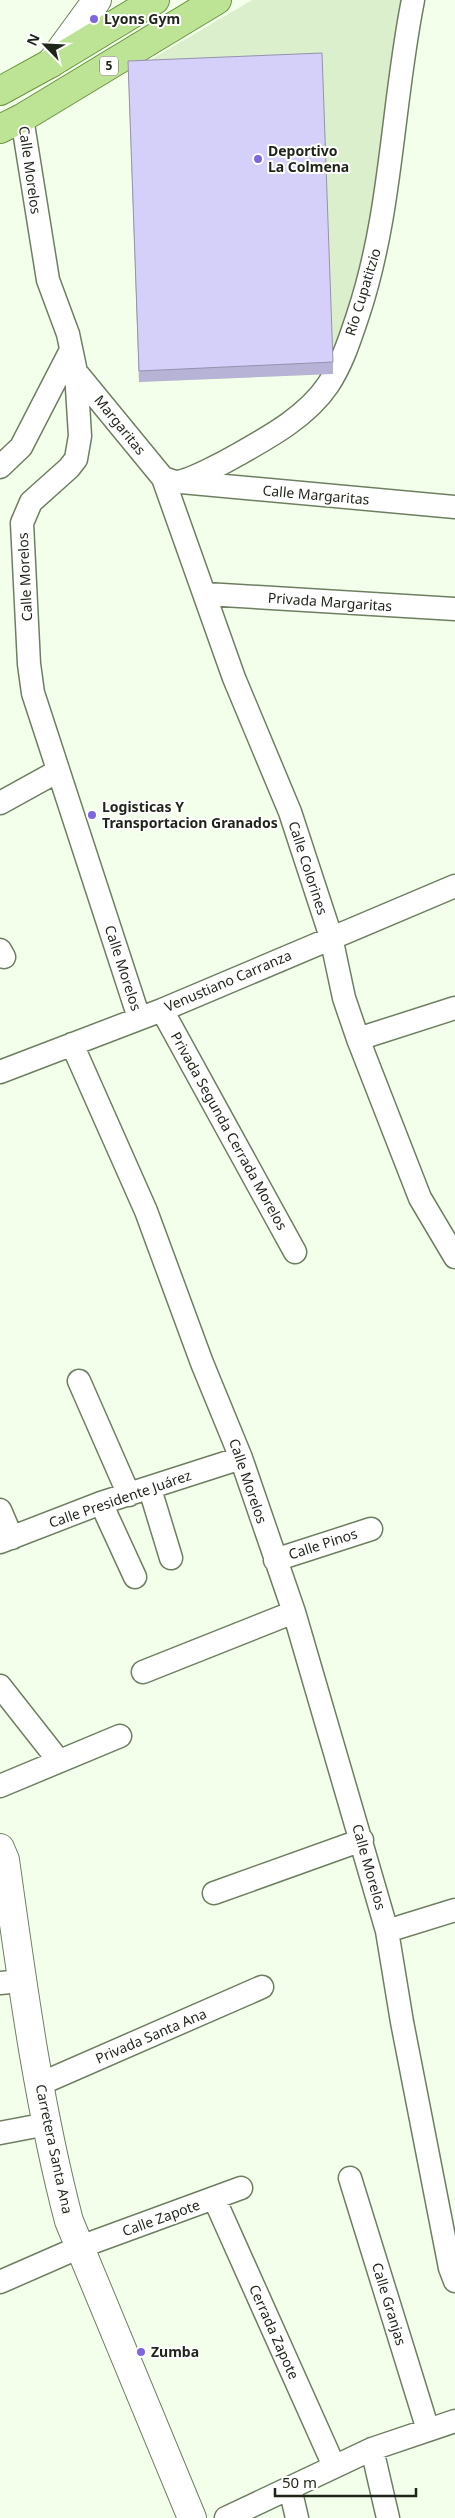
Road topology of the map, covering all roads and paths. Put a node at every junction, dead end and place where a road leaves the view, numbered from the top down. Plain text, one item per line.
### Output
1 (97, 0) edge
2 (155, 0) edge
3 (217, 0) edge
4 (413, 0) edge
5 (51, 64) junction
6 (0, 91) edge
7 (11, 123) edge
8 (71, 350) junction
9 (76, 372) junction
10 (0, 467) edge
11 (170, 480) junction
12 (455, 507) edge
13 (206, 594) junction
14 (455, 609) edge
15 (58, 771) junction
16 (0, 803) edge
17 (455, 886) edge
18 (331, 937) junction
19 (455, 1008) edge
20 (162, 1010) junction
21 (139, 1018) junction
22 (358, 1039) junction
23 (72, 1044) junction
24 (0, 1072) edge
25 (295, 1252) dead end
26 (455, 1257) edge
27 (79, 1382) dead end
28 (241, 1458) junction
29 (140, 1492) junction
30 (101, 1503) junction
31 (0, 1510) edge
32 (372, 1529) dead end
33 (6, 1540) edge
34 (171, 1558) dead end
35 (275, 1560) junction
36 (135, 1577) dead end
37 (294, 1612) junction
38 (143, 1672) dead end
39 (0, 1686) edge
40 (120, 1736) dead end
41 (59, 1761) junction
42 (0, 1786) edge
43 (362, 1840) junction
44 (2, 1856) edge
45 (214, 1893) dead end
46 (455, 1910) edge
47 (387, 1931) junction
48 (11, 1982) edge
49 (262, 1987) dead end
50 (40, 2084) junction
51 (47, 2124) junction
52 (0, 2134) edge
53 (350, 2178) dead end
54 (241, 2188) dead end
55 (214, 2198) junction
56 (80, 2247) junction
57 (453, 2272) edge
58 (0, 2282) edge
59 (455, 2421) edge
60 (428, 2430) junction
61 (372, 2449) junction
62 (334, 2466) junction
63 (290, 2488) junction
64 (192, 2518) edge
65 (226, 2518) edge
66 (297, 2518) edge
67 (388, 2518) edge

1 - 5 main road
2 - 5 main road, 5
3 - 7 main road, 5
4 - 11 street, Río Cupatitzio
5 - 6 main road, 5
7 - 8 street, Calle Morelos
8 - 9 street, Calle Morelos
8 - 10 street
9 - 11 street, Margaritas
9 - 15 street, Calle Morelos
11 - 12 street, Calle Margaritas
11 - 13 street, Calle Colorines
13 - 14 street, Privada Margaritas
13 - 18 street, Calle Colorines
15 - 16 street
15 - 21 street, Calle Morelos
17 - 18 street, Venustiano Carranza
18 - 20 street, Venustiano Carranza
18 - 22 street, Calle Colorines
19 - 22 street
20 - 21 street, Venustiano Carranza
20 - 25 street, Privada Segunda Cerrada Morelos
21 - 23 street, Venustiano Carranza
22 - 26 street, Calle Colorines
23 - 24 street, Venustiano Carranza
23 - 28 street, Calle Morelos
27 - 29 street
28 - 29 street, Calle Presidente Juárez
28 - 35 street, Calle Morelos
29 - 30 street, Calle Presidente Juárez
29 - 34 street
30 - 33 street, Calle Presidente Juárez
30 - 36 street
31 - 33 street
32 - 35 street, Calle Pinos
35 - 37 street, Calle Morelos
37 - 38 street
37 - 43 street, Calle Morelos
39 - 41 street
40 - 41 street
41 - 42 street
43 - 45 street
43 - 47 street, Calle Morelos
44 - 48 main road, Carretera Santa Ana
46 - 47 street
47 - 57 street, Calle Morelos
48 - 50 main road, Carretera Santa Ana
49 - 50 street, Privada Santa Ana
50 - 51 main road, Carretera Santa Ana
51 - 52 street
51 - 56 main road, Carretera Santa Ana
53 - 60 street, Calle Granjas
54 - 55 street, Calle Zapote
55 - 56 street, Calle Zapote
55 - 62 street, Cerrada Zapote
56 - 58 street, Calle Zapote
56 - 64 main road, Carretera Santa Ana
59 - 60 street
60 - 61 street
61 - 62 street
61 - 67 street
62 - 63 street
63 - 65 street
63 - 66 street

